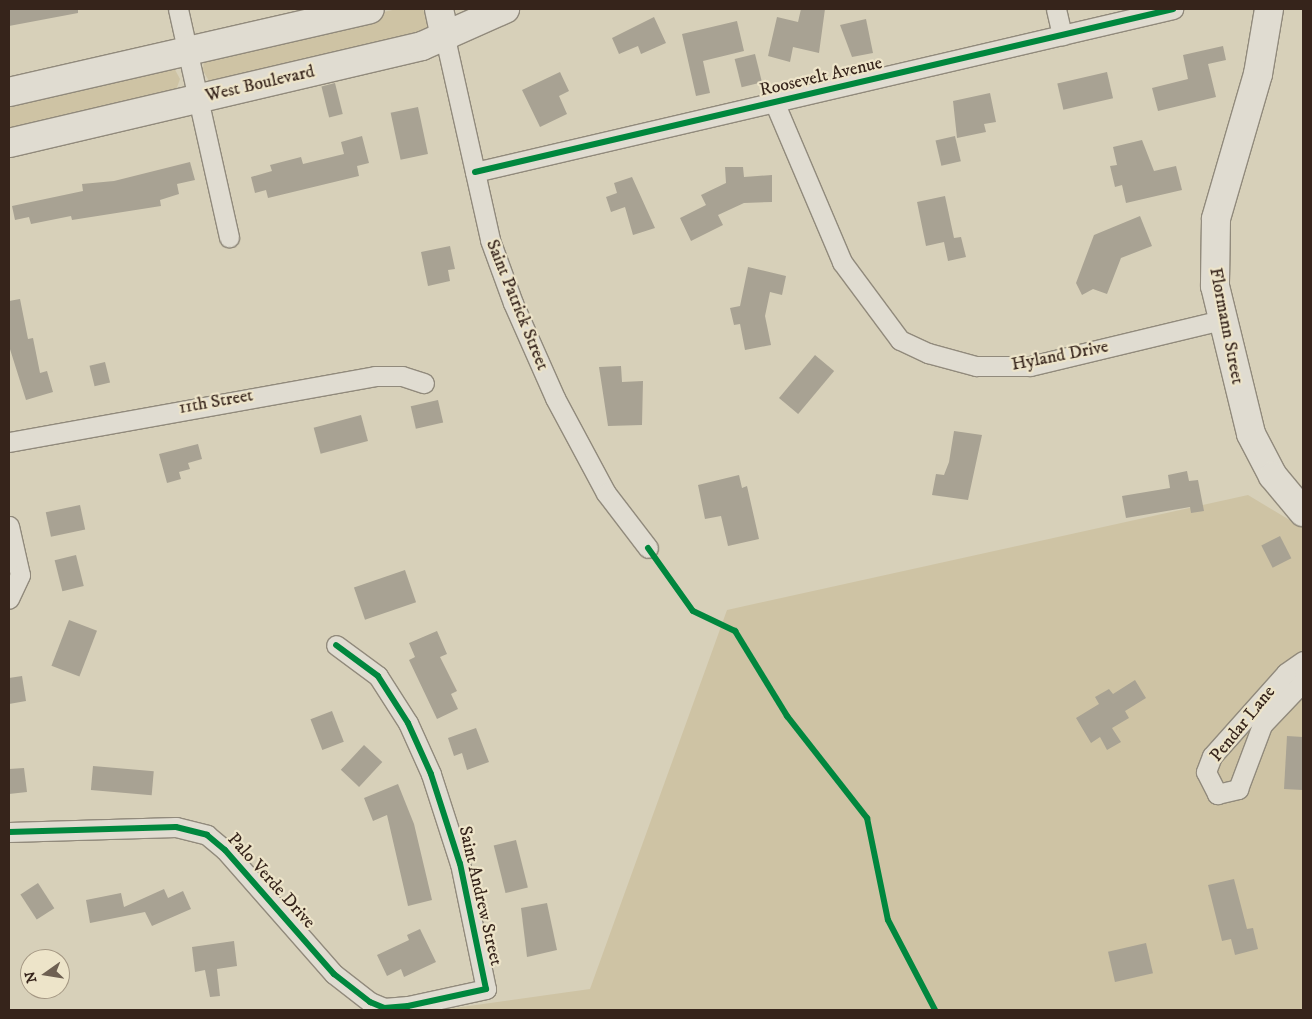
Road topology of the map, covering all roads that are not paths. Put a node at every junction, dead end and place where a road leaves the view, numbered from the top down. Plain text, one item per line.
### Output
1 (178, 9) edge
2 (370, 9) edge
3 (438, 9) edge
4 (505, 9) edge
5 (1056, 9) edge
6 (1173, 9) edge
7 (1269, 9) edge
8 (1062, 35) junction
9 (445, 38) junction
10 (187, 50) junction
11 (9, 92) edge
12 (198, 99) junction
13 (775, 104) junction
14 (9, 143) edge
15 (475, 172) junction
16 (229, 237) dead end
17 (1221, 320) junction
18 (424, 383) dead end
19 (9, 442) edge
20 (1303, 512) edge
21 (10, 530) edge
22 (648, 548) dead end
23 (9, 599) edge
24 (336, 645) dead end
25 (1303, 661) edge
26 (1303, 682) edge
27 (9, 832) edge
28 (486, 989) joint

1 - 10 street
2 - 10 street
3 - 9 street, Saint Patrick Street
4 - 9 street, West Boulevard
5 - 8 street
6 - 8 street, Roosevelt Avenue
7 - 17 street, Flormann Street
8 - 13 street, Roosevelt Avenue
9 - 12 street, West Boulevard
9 - 15 street, Saint Patrick Street
10 - 11 street
10 - 12 street
12 - 14 street, West Boulevard
12 - 16 street
13 - 15 street, Roosevelt Avenue
13 - 17 street, Hyland Drive
15 - 22 street, Saint Patrick Street
17 - 20 street, Flormann Street
18 - 19 street, 11th Street
21 - 23 street
24 - 28 street, Saint Andrew Street
25 - 26 street, Pendar Lane
27 - 28 street, Palo Verde Drive

